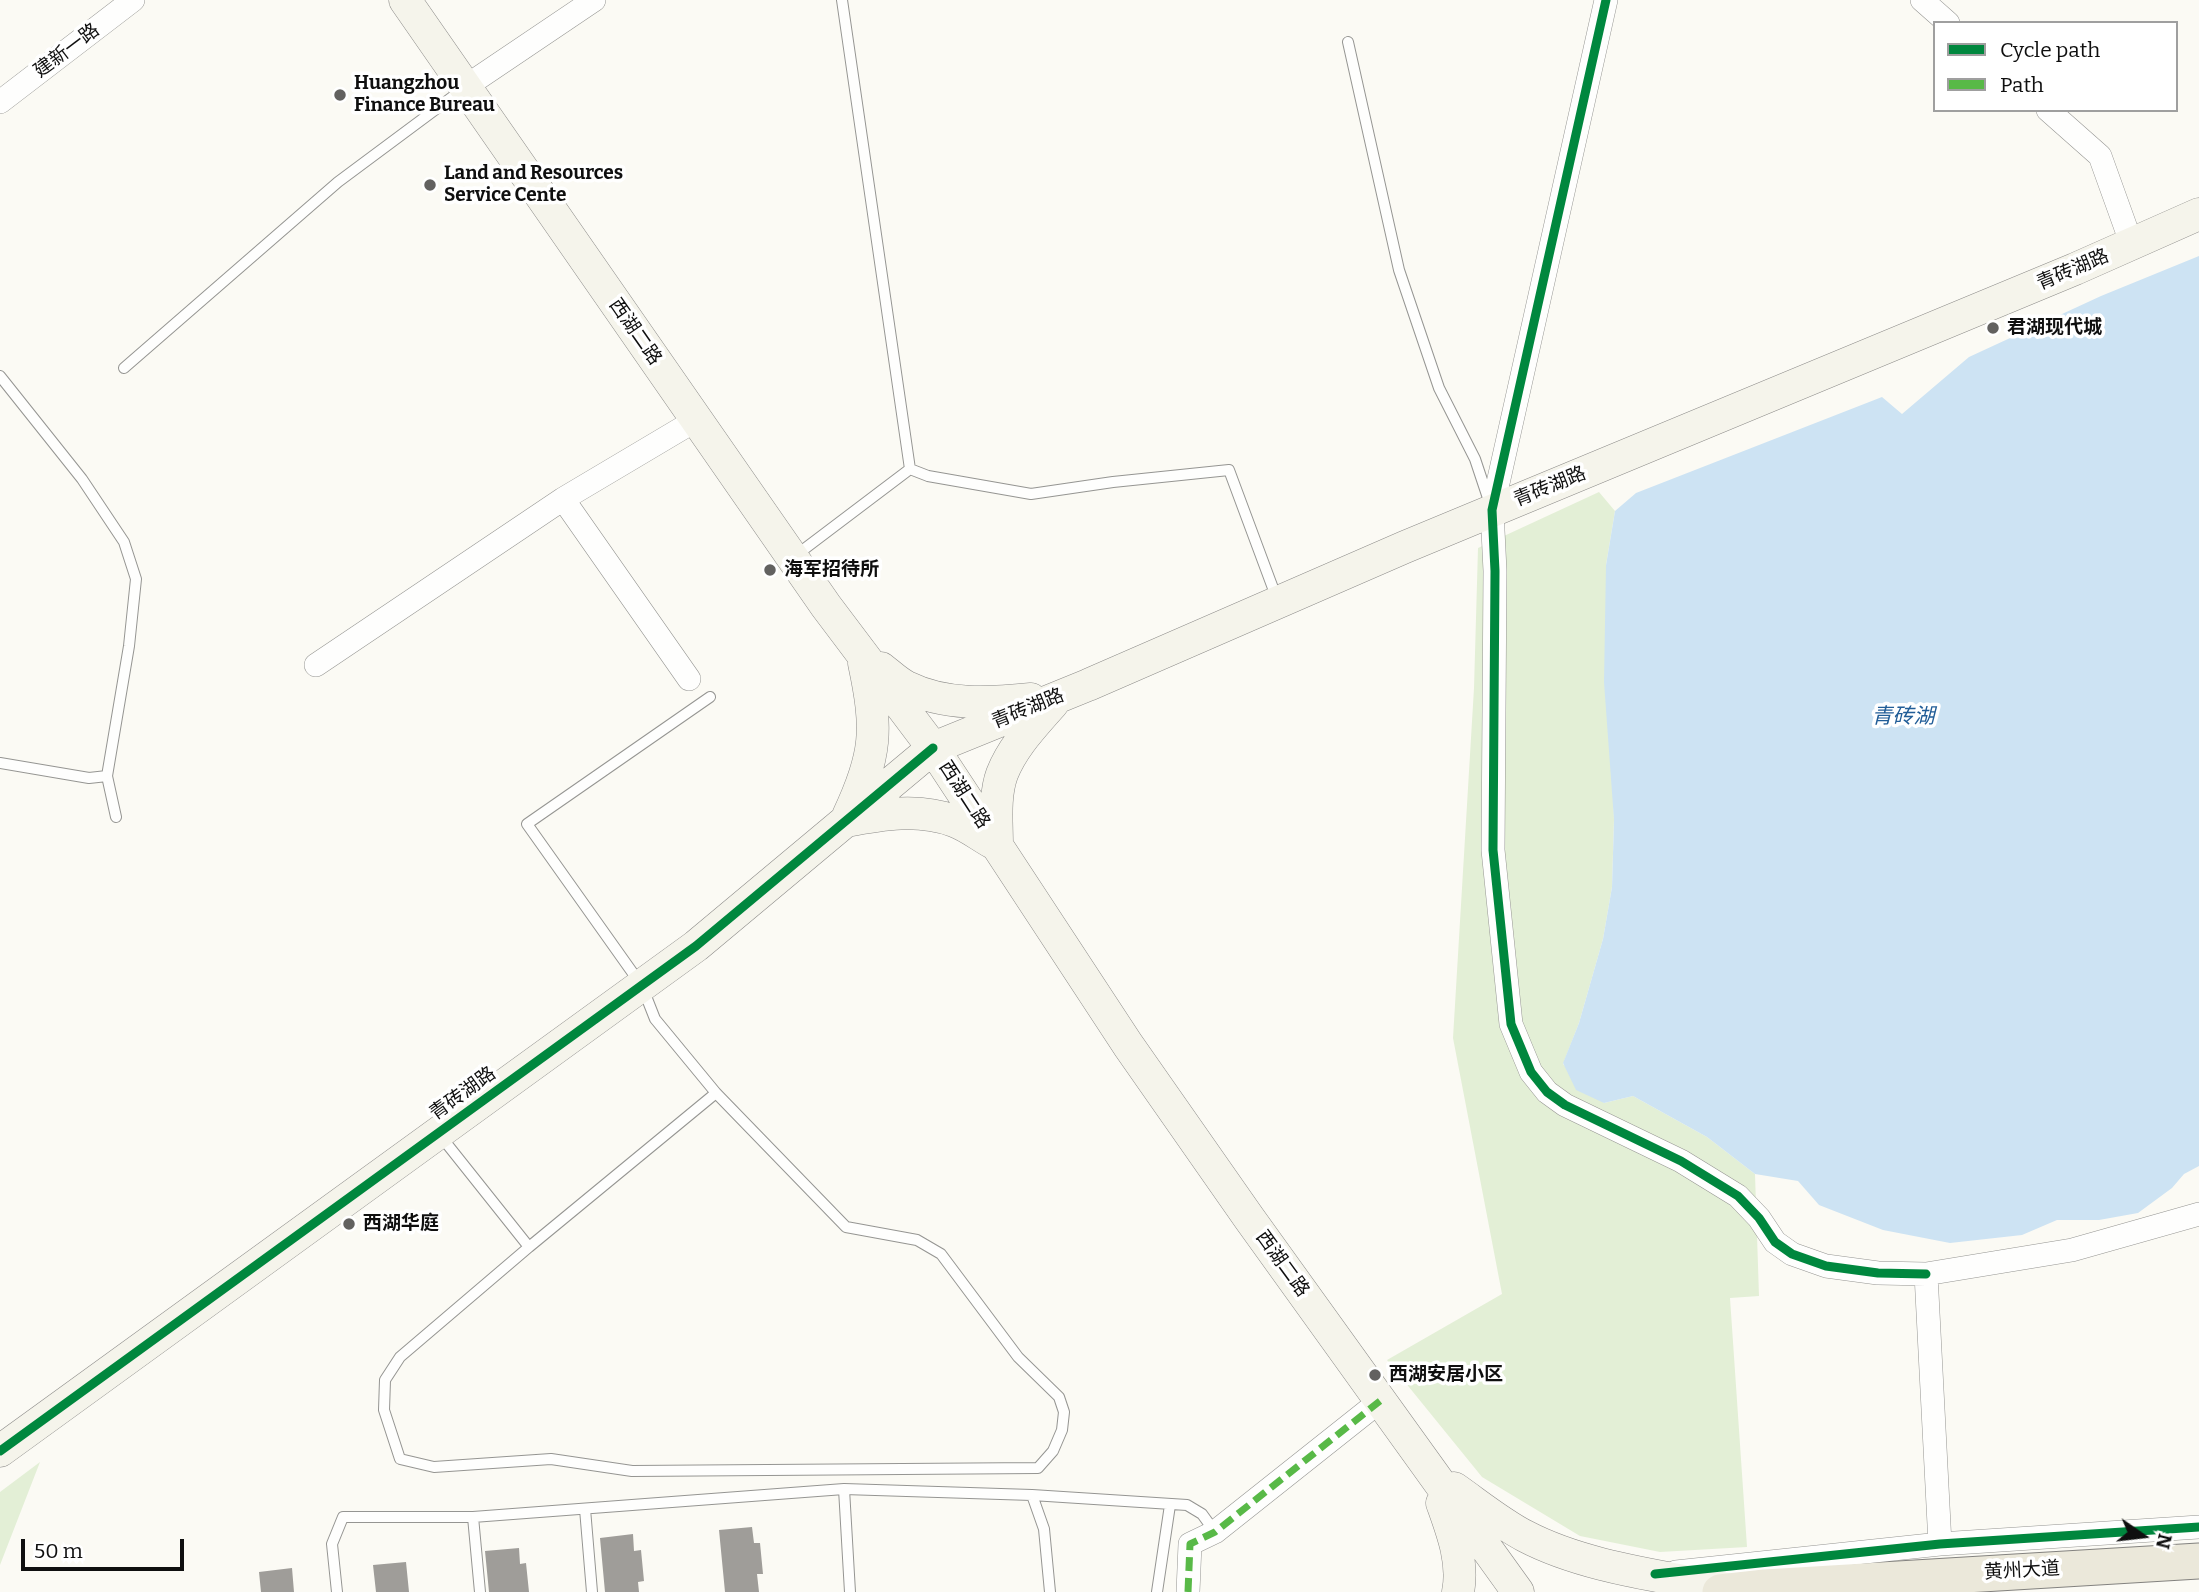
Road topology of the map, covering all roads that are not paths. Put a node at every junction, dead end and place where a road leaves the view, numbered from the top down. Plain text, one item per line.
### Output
1 (133, 0) edge
2 (405, 0) edge
3 (594, 0) edge
4 (842, 0) edge
5 (1606, 0) edge
6 (1922, 0) edge
7 (1946, 21) edge
8 (1348, 42) dead end
9 (465, 87) junction
10 (0, 102) edge
11 (2050, 112) edge
12 (2199, 214) edge
13 (2132, 245) junction
14 (124, 368) dead end
15 (0, 376) edge
16 (696, 420) junction
17 (910, 469) junction
18 (563, 499) junction
19 (1492, 510) junction
20 (792, 558) junction
21 (1278, 602) junction
22 (863, 655) junction
23 (316, 664) dead end
24 (689, 679) dead end
25 (1060, 696) junction
26 (709, 697) dead end
27 (933, 748) junction
28 (0, 763) edge
29 (107, 776) junction
30 (116, 817) dead end
31 (845, 822) junction
32 (997, 845) junction
33 (642, 986) junction
34 (716, 1093) junction
35 (439, 1134) junction
36 (2199, 1214) edge
37 (529, 1247) junction
38 (1926, 1274) junction
39 (1380, 1401) junction
40 (0, 1451) edge
41 (1431, 1472) junction
42 (844, 1489) junction
43 (1032, 1495) junction
44 (1170, 1505) junction
45 (585, 1509) junction
46 (473, 1517) junction
47 (2199, 1527) edge
48 (1215, 1532) junction
49 (1940, 1544) junction
50 (2199, 1560) edge
51 (1655, 1574) junction
52 (2199, 1584) edge
53 (1726, 1591) edge
54 (337, 1592) edge
55 (480, 1592) edge
56 (592, 1592) edge
57 (850, 1592) edge
58 (1050, 1592) edge
59 (1157, 1592) edge
60 (1188, 1592) edge
61 (1458, 1592) edge
62 (1518, 1592) edge
63 (2054, 1592) edge

1 - 10 street, 建新一路
2 - 9 main road, 西湖二路
3 - 9 street
4 - 17 lane
5 - 19 street
6 - 7 street
8 - 19 lane
9 - 14 lane
9 - 16 main road, 西湖二路
11 - 13 street
12 - 13 main road, 青砖湖路
13 - 19 main road, 青砖湖路
15 - 29 lane
16 - 18 street
16 - 20 main road, 西湖二路
17 - 20 lane
17 - 21 lane
18 - 23 street
18 - 24 street
19 - 21 main road, 青砖湖路
19 - 38 street
20 - 22 main road, 西湖二路
21 - 25 main road, 青砖湖路
22 - 25 main road
22 - 27 main road, 西湖二路
22 - 31 main road
25 - 27 main road, 青砖湖路
25 - 32 main road
26 - 33 lane
27 - 31 main road, 青砖湖路
27 - 32 main road, 西湖二路
28 - 29 lane
29 - 30 lane
31 - 32 main road
31 - 33 main road, 青砖湖路
32 - 39 main road, 西湖二路
33 - 34 lane
33 - 35 main road, 青砖湖路
34 - 37 lane
34 - 37 lane
35 - 37 lane
35 - 40 main road, 青砖湖路
36 - 38 street
38 - 49 street
39 - 41 main road, 西湖二路
39 - 48 street
41 - 51 main road
41 - 61 main road
41 - 62 main road, 西湖二路
42 - 43 lane
42 - 45 lane
42 - 57 lane
43 - 44 lane
43 - 58 lane
44 - 48 lane
44 - 59 lane
45 - 46 lane
45 - 56 lane
46 - 54 lane
46 - 55 lane
47 - 49 street
48 - 60 street
49 - 51 street
50 - 53 main road, 黄州大道
51 - 53 main road
52 - 63 main road, 黄州大道

